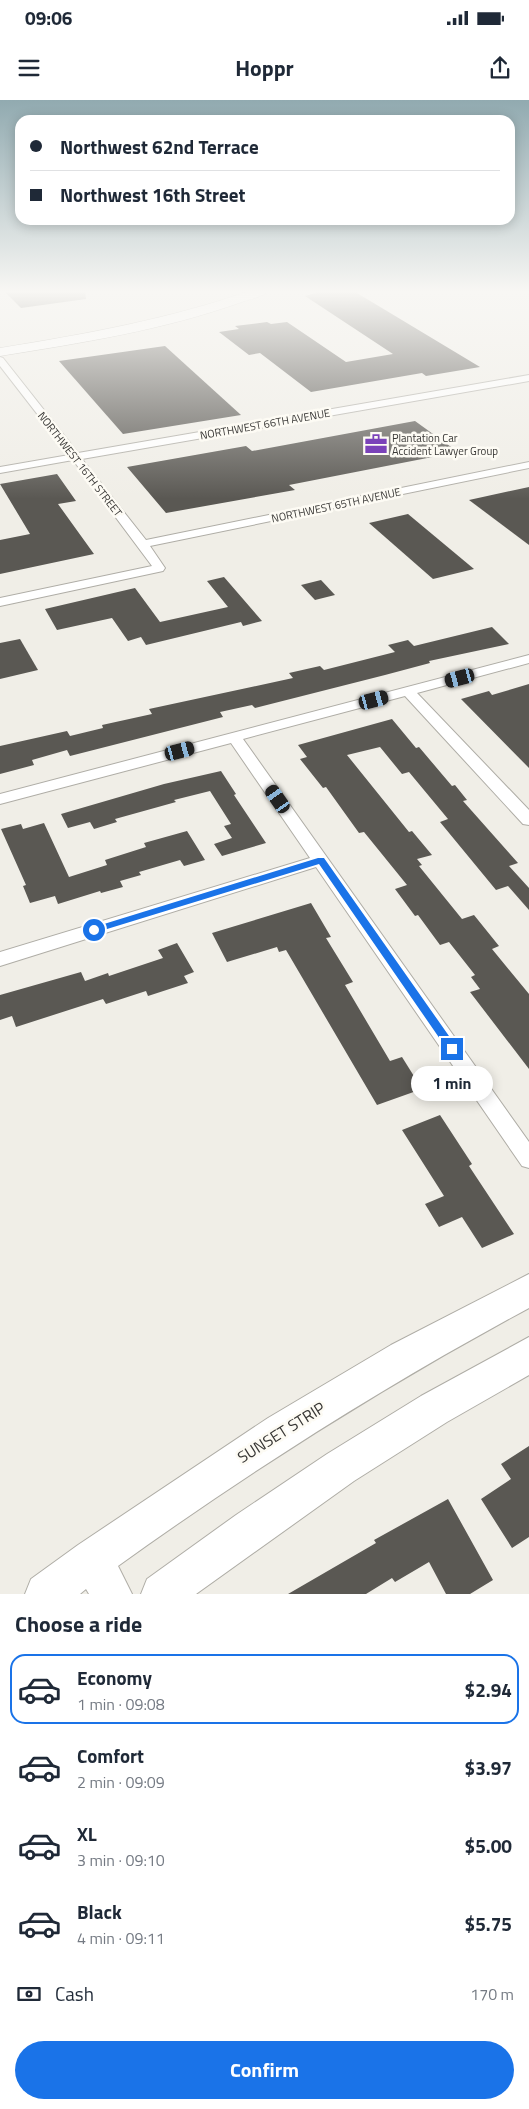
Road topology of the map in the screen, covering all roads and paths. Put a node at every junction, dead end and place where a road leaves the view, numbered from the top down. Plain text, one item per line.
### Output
1 (0, 360) edge
2 (529, 378) edge
3 (74, 457) junction
4 (529, 465) edge
5 (0, 470) edge
6 (143, 544) junction
7 (0, 602) edge
8 (529, 659) edge
9 (408, 691) junction
10 (234, 737) junction
11 (0, 799) edge
12 (529, 820) edge
13 (321, 860) junction
14 (0, 959) edge
15 (529, 1159) edge
16 (529, 1290) edge
17 (529, 1355) edge
18 (92, 1559) junction
19 (46, 1594) edge
20 (110, 1594) edge
21 (162, 1594) edge

1 - 3 street, NORTHWEST 16TH STREET
2 - 3 street, NORTHWEST 66TH AVENUE
3 - 5 street, NORTHWEST 66TH AVENUE
3 - 6 street, NORTHWEST 16TH STREET
4 - 6 street, NORTHWEST 65TH AVENUE
6 - 7 street, NORTHWEST 16TH STREET
8 - 9 street
9 - 10 street
9 - 12 street
10 - 11 street
10 - 13 street
13 - 14 street
13 - 15 street
16 - 18 street, SUNSET STRIP
17 - 21 street
18 - 19 street, SUNSET STRIP
18 - 20 street

